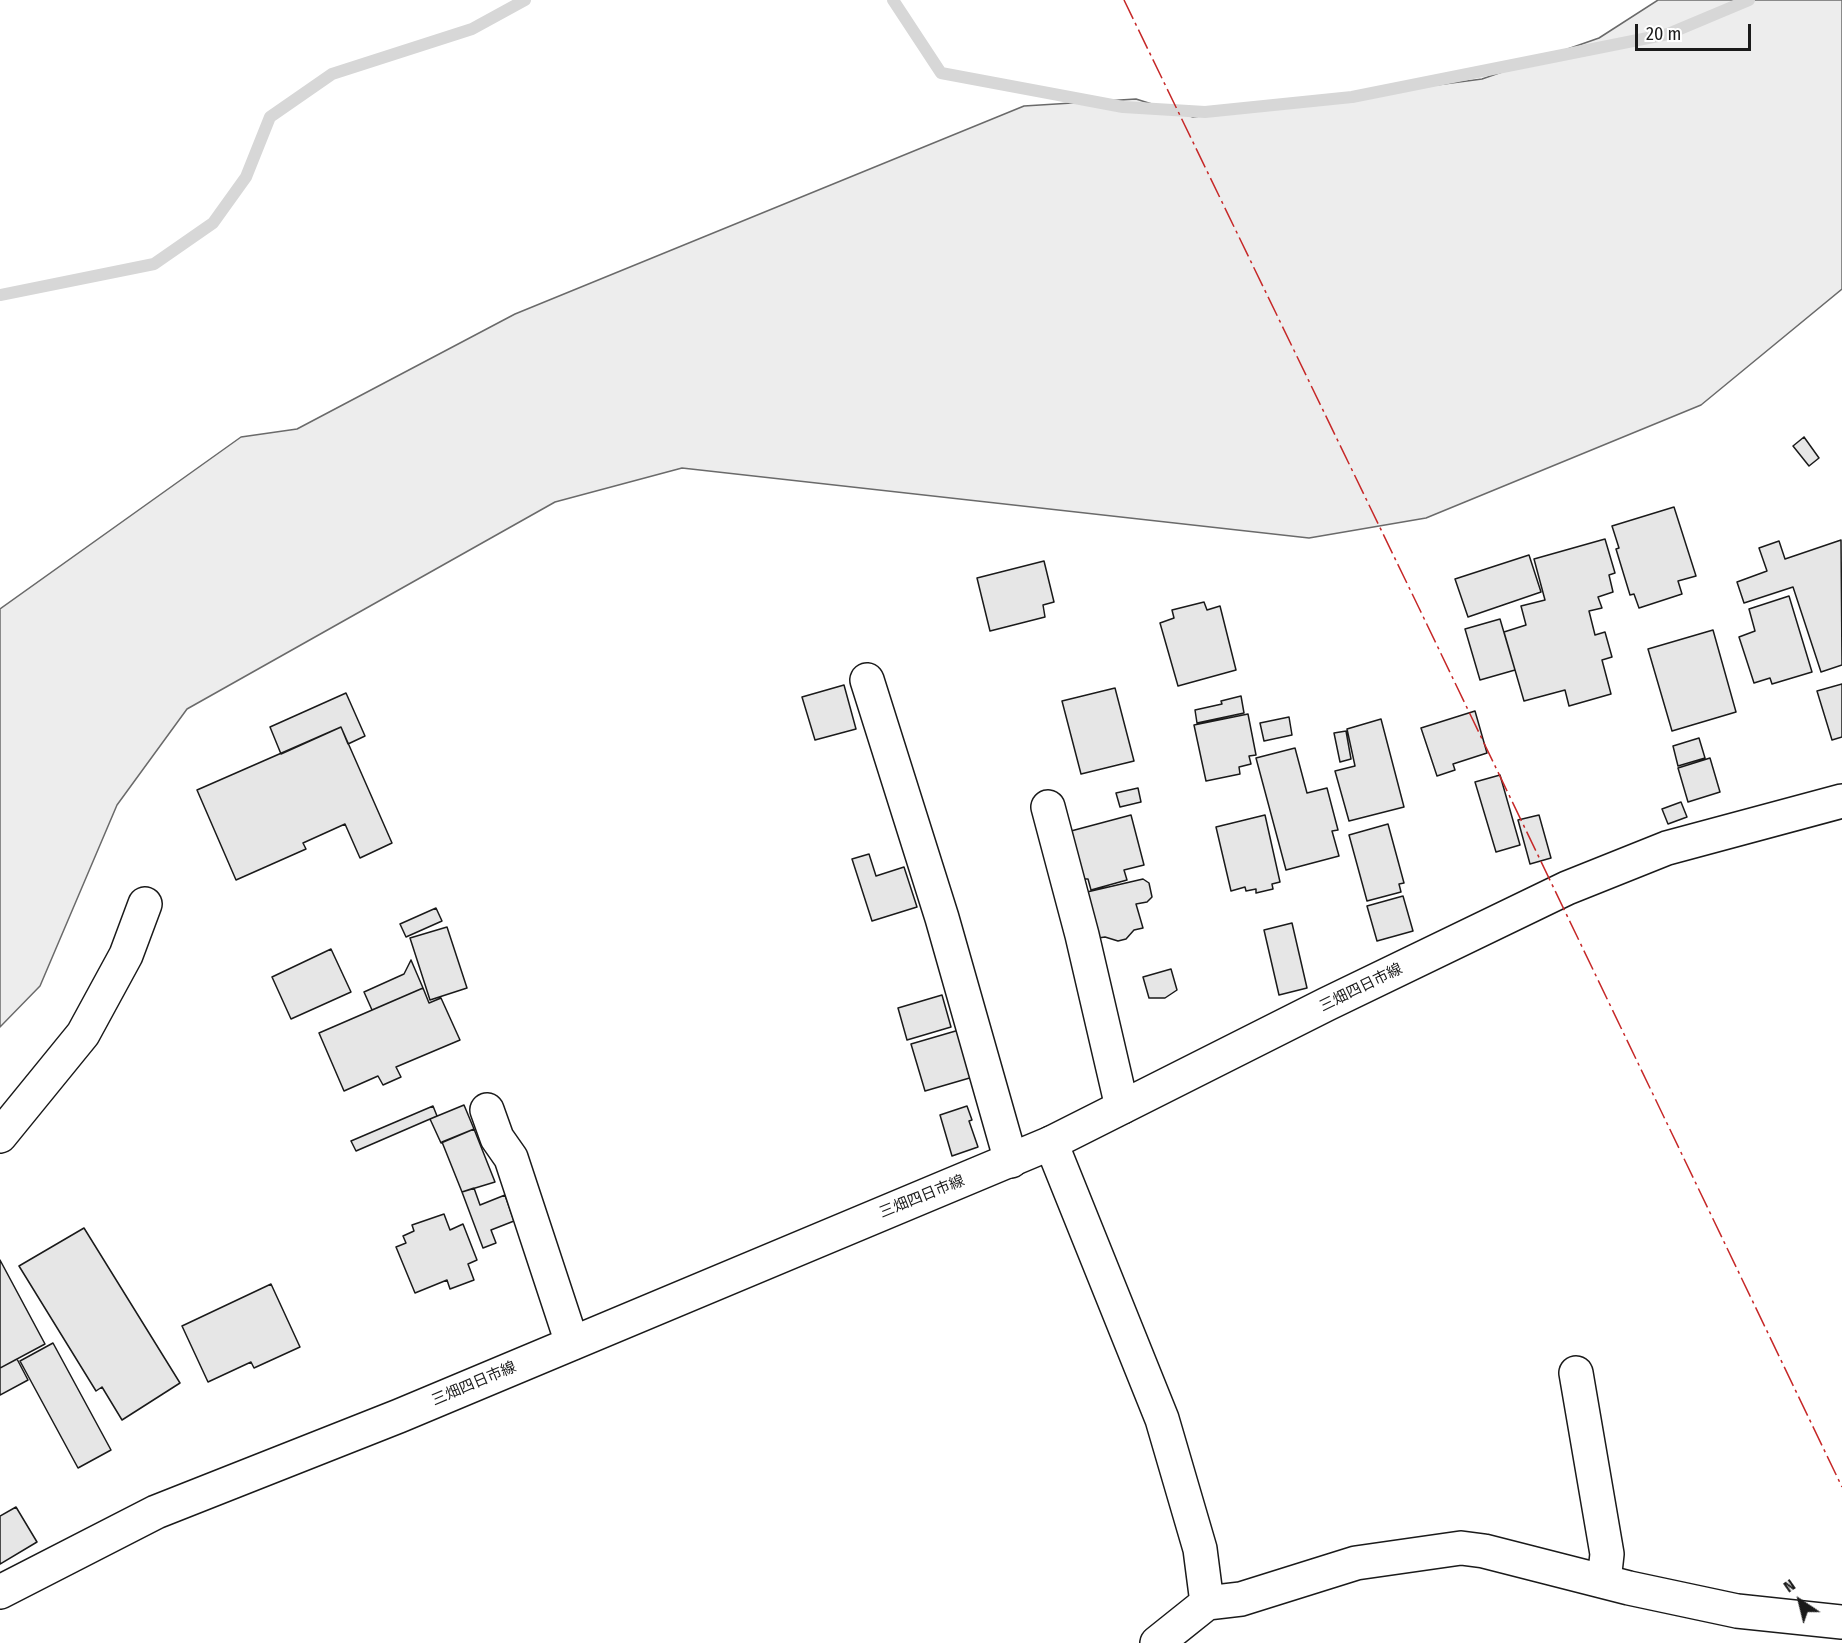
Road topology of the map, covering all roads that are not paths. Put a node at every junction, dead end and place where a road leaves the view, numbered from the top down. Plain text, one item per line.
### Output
1 (867, 680) dead end
2 (1842, 801) edge
3 (1048, 807) dead end
4 (145, 904) dead end
5 (1122, 1107) junction
6 (487, 1110) dead end
7 (0, 1136) edge
8 (1052, 1143) junction
9 (1011, 1161) junction
10 (572, 1343) junction
11 (1576, 1374) dead end
12 (1604, 1581) junction
13 (0, 1592) edge
14 (1207, 1603) junction
15 (1842, 1622) edge
16 (1157, 1643) edge

1 - 9 street
2 - 5 street, 三畑四日市線
3 - 5 street
4 - 7 street
5 - 8 street, 三畑四日市線
6 - 10 street
8 - 9 street, 三畑四日市線
8 - 14 street
9 - 10 street, 三畑四日市線
10 - 13 street, 三畑四日市線
11 - 12 street
12 - 14 street
12 - 15 street
14 - 16 street

